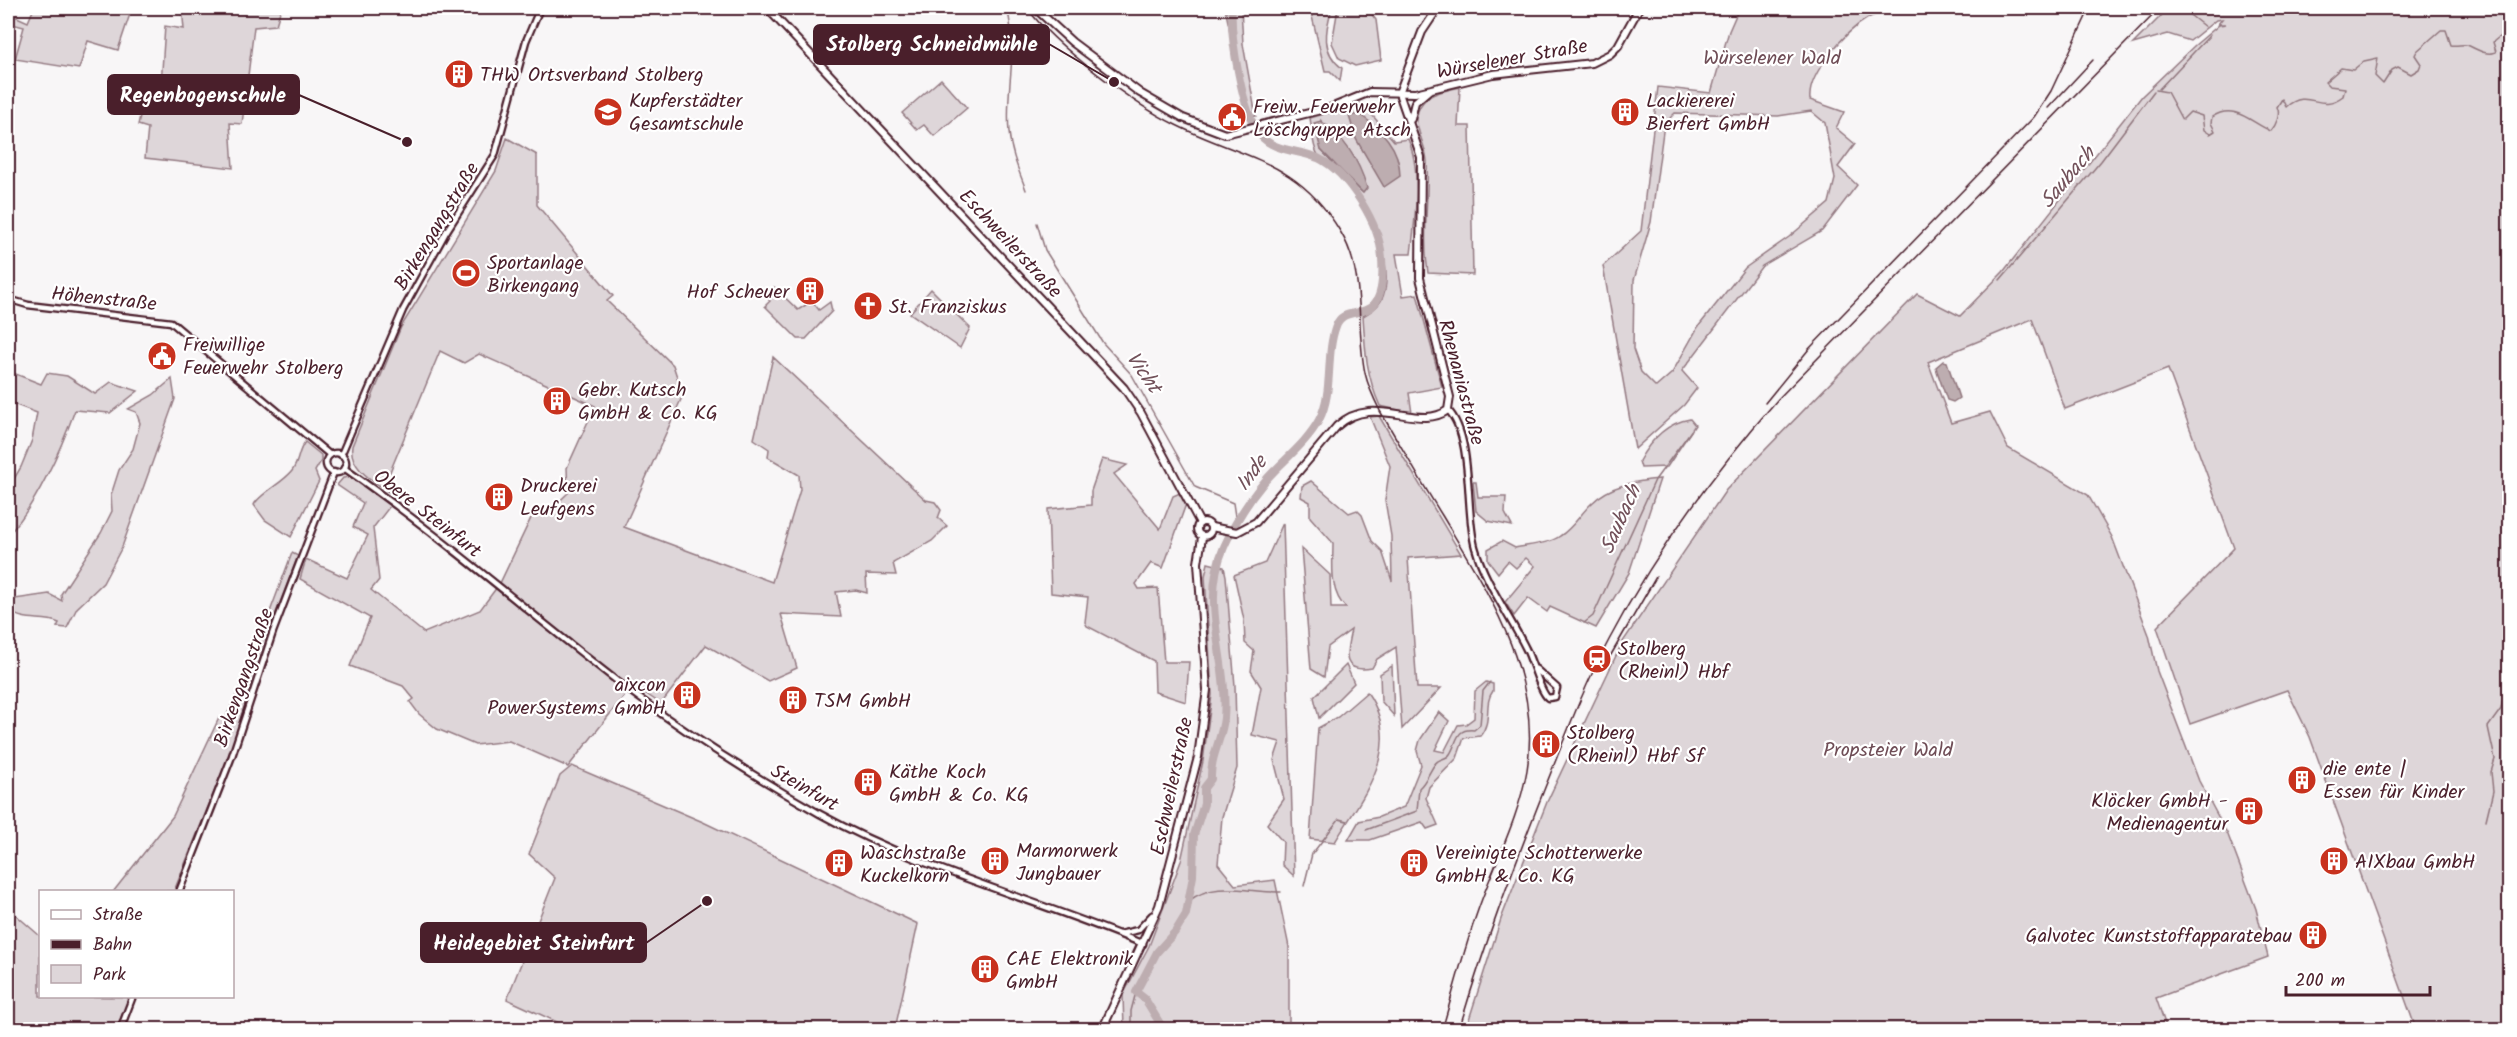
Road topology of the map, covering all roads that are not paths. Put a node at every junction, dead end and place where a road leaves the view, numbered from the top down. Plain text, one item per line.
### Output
1 (540, 8) edge
2 (767, 8) edge
3 (1035, 8) edge
4 (1438, 8) edge
5 (1638, 8) edge
6 (1436, 87) junction
7 (1399, 93) junction
8 (1411, 123) junction
9 (8, 299) edge
10 (1448, 410) junction
11 (341, 454) junction
12 (330, 455) junction
13 (344, 468) junction
14 (334, 472) junction
15 (1200, 523) junction
16 (1211, 527) junction
17 (1202, 537) junction
18 (492, 582) joint
19 (1536, 669) junction
20 (179, 890) edge
21 (1160, 906) junction
22 (1120, 934) junction
23 (1143, 944) junction
24 (133, 998) edge
25 (120, 1029) edge
26 (1102, 1029) edge

1 - 11 street, Birkengangstraße
2 - 15 main road, Eschweilerstraße
3 - 7 main road, Würselener Straße
4 - 7 main road
5 - 6 main road, Würselener Straße
6 - 7 main road, Würselener Straße
6 - 8 main road
7 - 8 main road, Rhenaniastraße
8 - 10 main road, Rhenaniastraße
9 - 12 street, Höhenstraße
10 - 16 main road
10 - 19 street, Rhenaniastraße
11 - 12 street
11 - 13 street
12 - 14 street
13 - 14 street
13 - 18 street, Obere Steinfurt
14 - 20 street, Birkengangstraße
15 - 16 main road
15 - 17 main road
16 - 17 main road
17 - 21 main road, Eschweilerstraße
18 - 22 street, Steinfurt
19 - 19 street
21 - 22 street
21 - 23 main road, Eschweilerstraße
22 - 23 street, Steinfurt
23 - 26 main road, Eschweilerstraße
24 - 25 street

